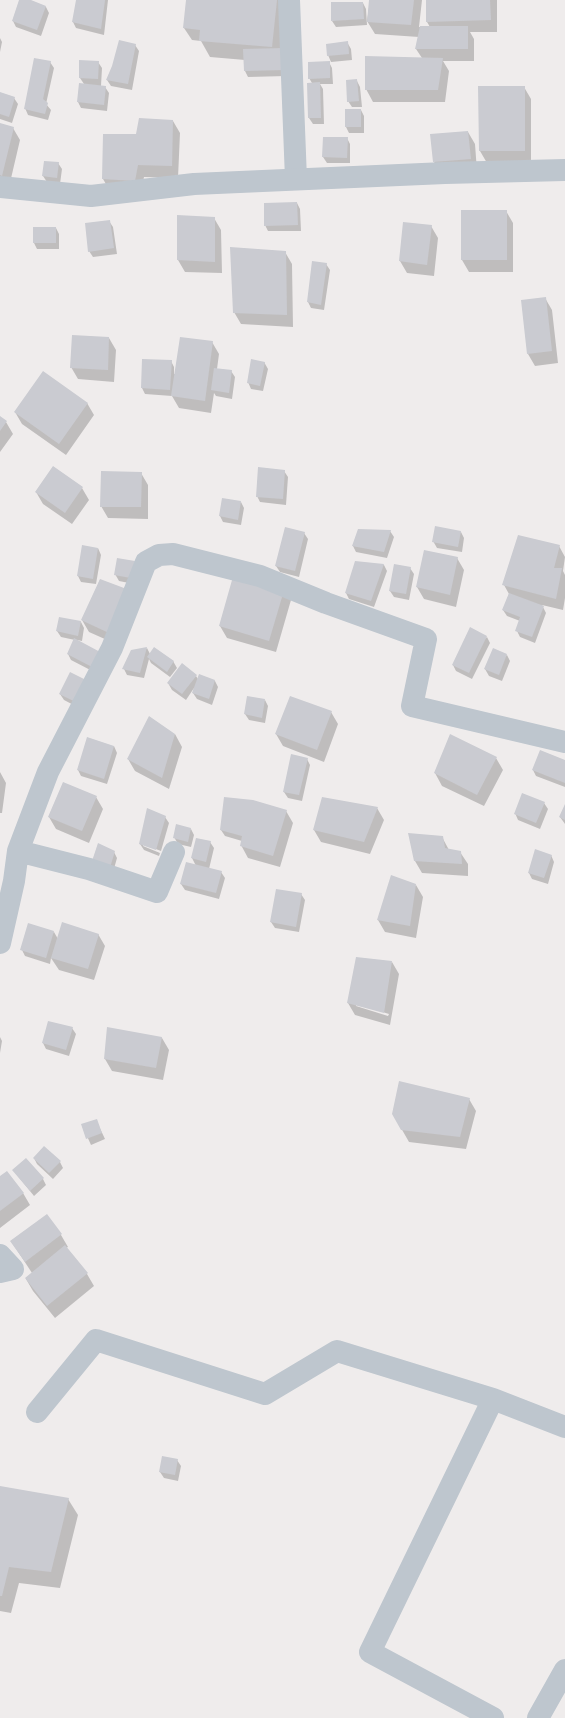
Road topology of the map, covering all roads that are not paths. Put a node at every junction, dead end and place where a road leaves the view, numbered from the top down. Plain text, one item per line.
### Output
1 (289, 0) edge
2 (565, 170) edge
3 (296, 179) junction
4 (0, 187) edge
5 (565, 742) edge
6 (18, 851) junction
7 (174, 852) dead end
8 (0, 943) edge
9 (0, 1255) edge
10 (0, 1272) edge
11 (493, 1399) junction
12 (37, 1412) dead end
13 (565, 1427) edge
14 (565, 1670) edge
15 (493, 1718) edge
16 (538, 1718) edge

1 - 3 street
2 - 3 street
3 - 4 street
5 - 6 street
6 - 7 street
6 - 8 street
9 - 10 street
11 - 12 street
11 - 13 street
11 - 15 street
14 - 16 street

